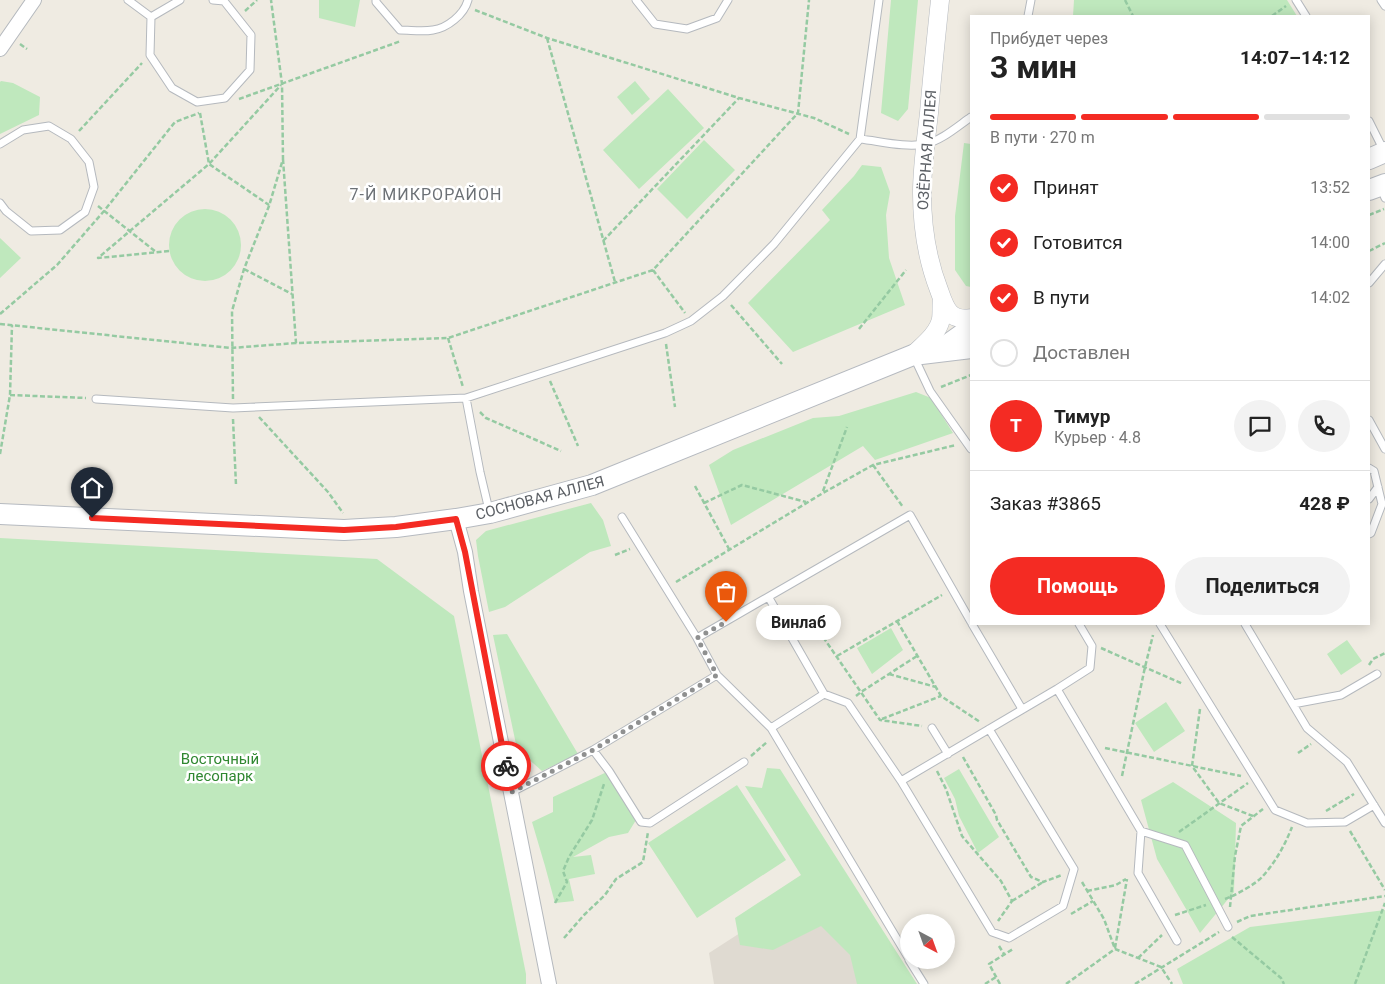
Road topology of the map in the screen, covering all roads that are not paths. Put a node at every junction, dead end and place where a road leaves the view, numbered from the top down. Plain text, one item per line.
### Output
1 (34, 0) edge
2 (128, 0) edge
3 (180, 0) edge
4 (214, 0) edge
5 (376, 0) edge
6 (636, 0) edge
7 (728, 0) edge
8 (879, 0) edge
9 (940, 0) edge
10 (1031, 0) edge
11 (1296, 0) edge
12 (1381, 0) edge
13 (467, 3) edge
14 (1385, 6) edge
15 (1028, 15) edge
16 (1305, 15) edge
17 (151, 17) junction
18 (0, 49) edge
19 (970, 118) edge
20 (1370, 122) edge
21 (860, 139) junction
22 (0, 144) edge
23 (926, 144) junction
24 (1385, 152) edge
25 (1370, 159) edge
26 (0, 203) edge
27 (1385, 264) edge
28 (1370, 282) edge
29 (942, 298) junction
30 (970, 318) edge
31 (970, 328) edge
32 (934, 344) junction
33 (970, 348) edge
34 (913, 355) junction
35 (466, 398) junction
36 (96, 399) road end
37 (1370, 422) edge
38 (969, 440) edge
39 (1385, 449) edge
40 (1370, 469) edge
41 (1378, 487) junction
42 (1370, 498) edge
43 (490, 513) junction
44 (0, 514) edge
45 (622, 517) dead end
46 (456, 519) junction
47 (1370, 534) edge
48 (769, 598) junction
49 (970, 620) edge
50 (973, 625) edge
51 (1080, 625) edge
52 (1161, 625) edge
53 (1246, 625) edge
54 (697, 638) junction
55 (1377, 674) dead end
56 (717, 675) junction
57 (1057, 689) junction
58 (824, 694) junction
59 (1293, 704) junction
60 (1022, 710) junction
61 (771, 728) junction
62 (932, 728) road end
63 (989, 729) junction
64 (593, 750) junction
65 (948, 754) junction
66 (744, 762) road end
67 (901, 781) junction
68 (512, 792) junction
69 (1374, 806) junction
70 (1385, 823) edge
71 (1141, 830) junction
72 (1226, 928) road end
73 (1178, 941) dead end
74 (900, 945) edge
75 (915, 969) edge
76 (549, 984) edge
77 (924, 984) edge

1 - 18 street
2 - 17 lane
3 - 17 lane
4 - 17 lane
5 - 13 lane
6 - 7 lane
8 - 21 lane
9 - 23 street, ОЗЁРНАЯ АЛЛЕЯ
10 - 15 lane
11 - 16 lane
12 - 14 lane
19 - 23 lane
20 - 24 lane
21 - 23 lane
21 - 35 lane
22 - 26 lane
23 - 29 street, ОЗЁРНАЯ АЛЛЕЯ
24 - 25 main road
27 - 28 lane
29 - 30 street
29 - 32 street
31 - 32 main road, СОСНОВАЯ АЛЛЕЯ
32 - 33 main road, СОСНОВАЯ АЛЛЕЯ
32 - 34 main road, СОСНОВАЯ АЛЛЕЯ
34 - 38 lane
34 - 43 main road, СОСНОВАЯ АЛЛЕЯ
35 - 36 lane
35 - 43 lane
37 - 39 lane
40 - 41 lane
41 - 42 lane
41 - 47 lane
43 - 46 main road, СОСНОВАЯ АЛЛЕЯ
44 - 46 main road, СОСНОВАЯ АЛЛЕЯ
45 - 54 lane
46 - 68 street
48 - 49 lane
48 - 54 lane
48 - 58 lane
50 - 60 lane
51 - 57 lane
52 - 69 lane
53 - 59 lane
54 - 56 lane
55 - 59 lane
56 - 61 lane
56 - 64 lane
57 - 60 lane
57 - 71 lane
58 - 61 lane
58 - 67 lane
59 - 69 lane
60 - 63 lane
61 - 74 lane
62 - 65 lane
63 - 65 lane
63 - 67 lane
64 - 66 lane
64 - 68 lane
65 - 67 lane
68 - 76 street
69 - 70 lane
71 - 72 lane
71 - 73 lane
75 - 77 lane

